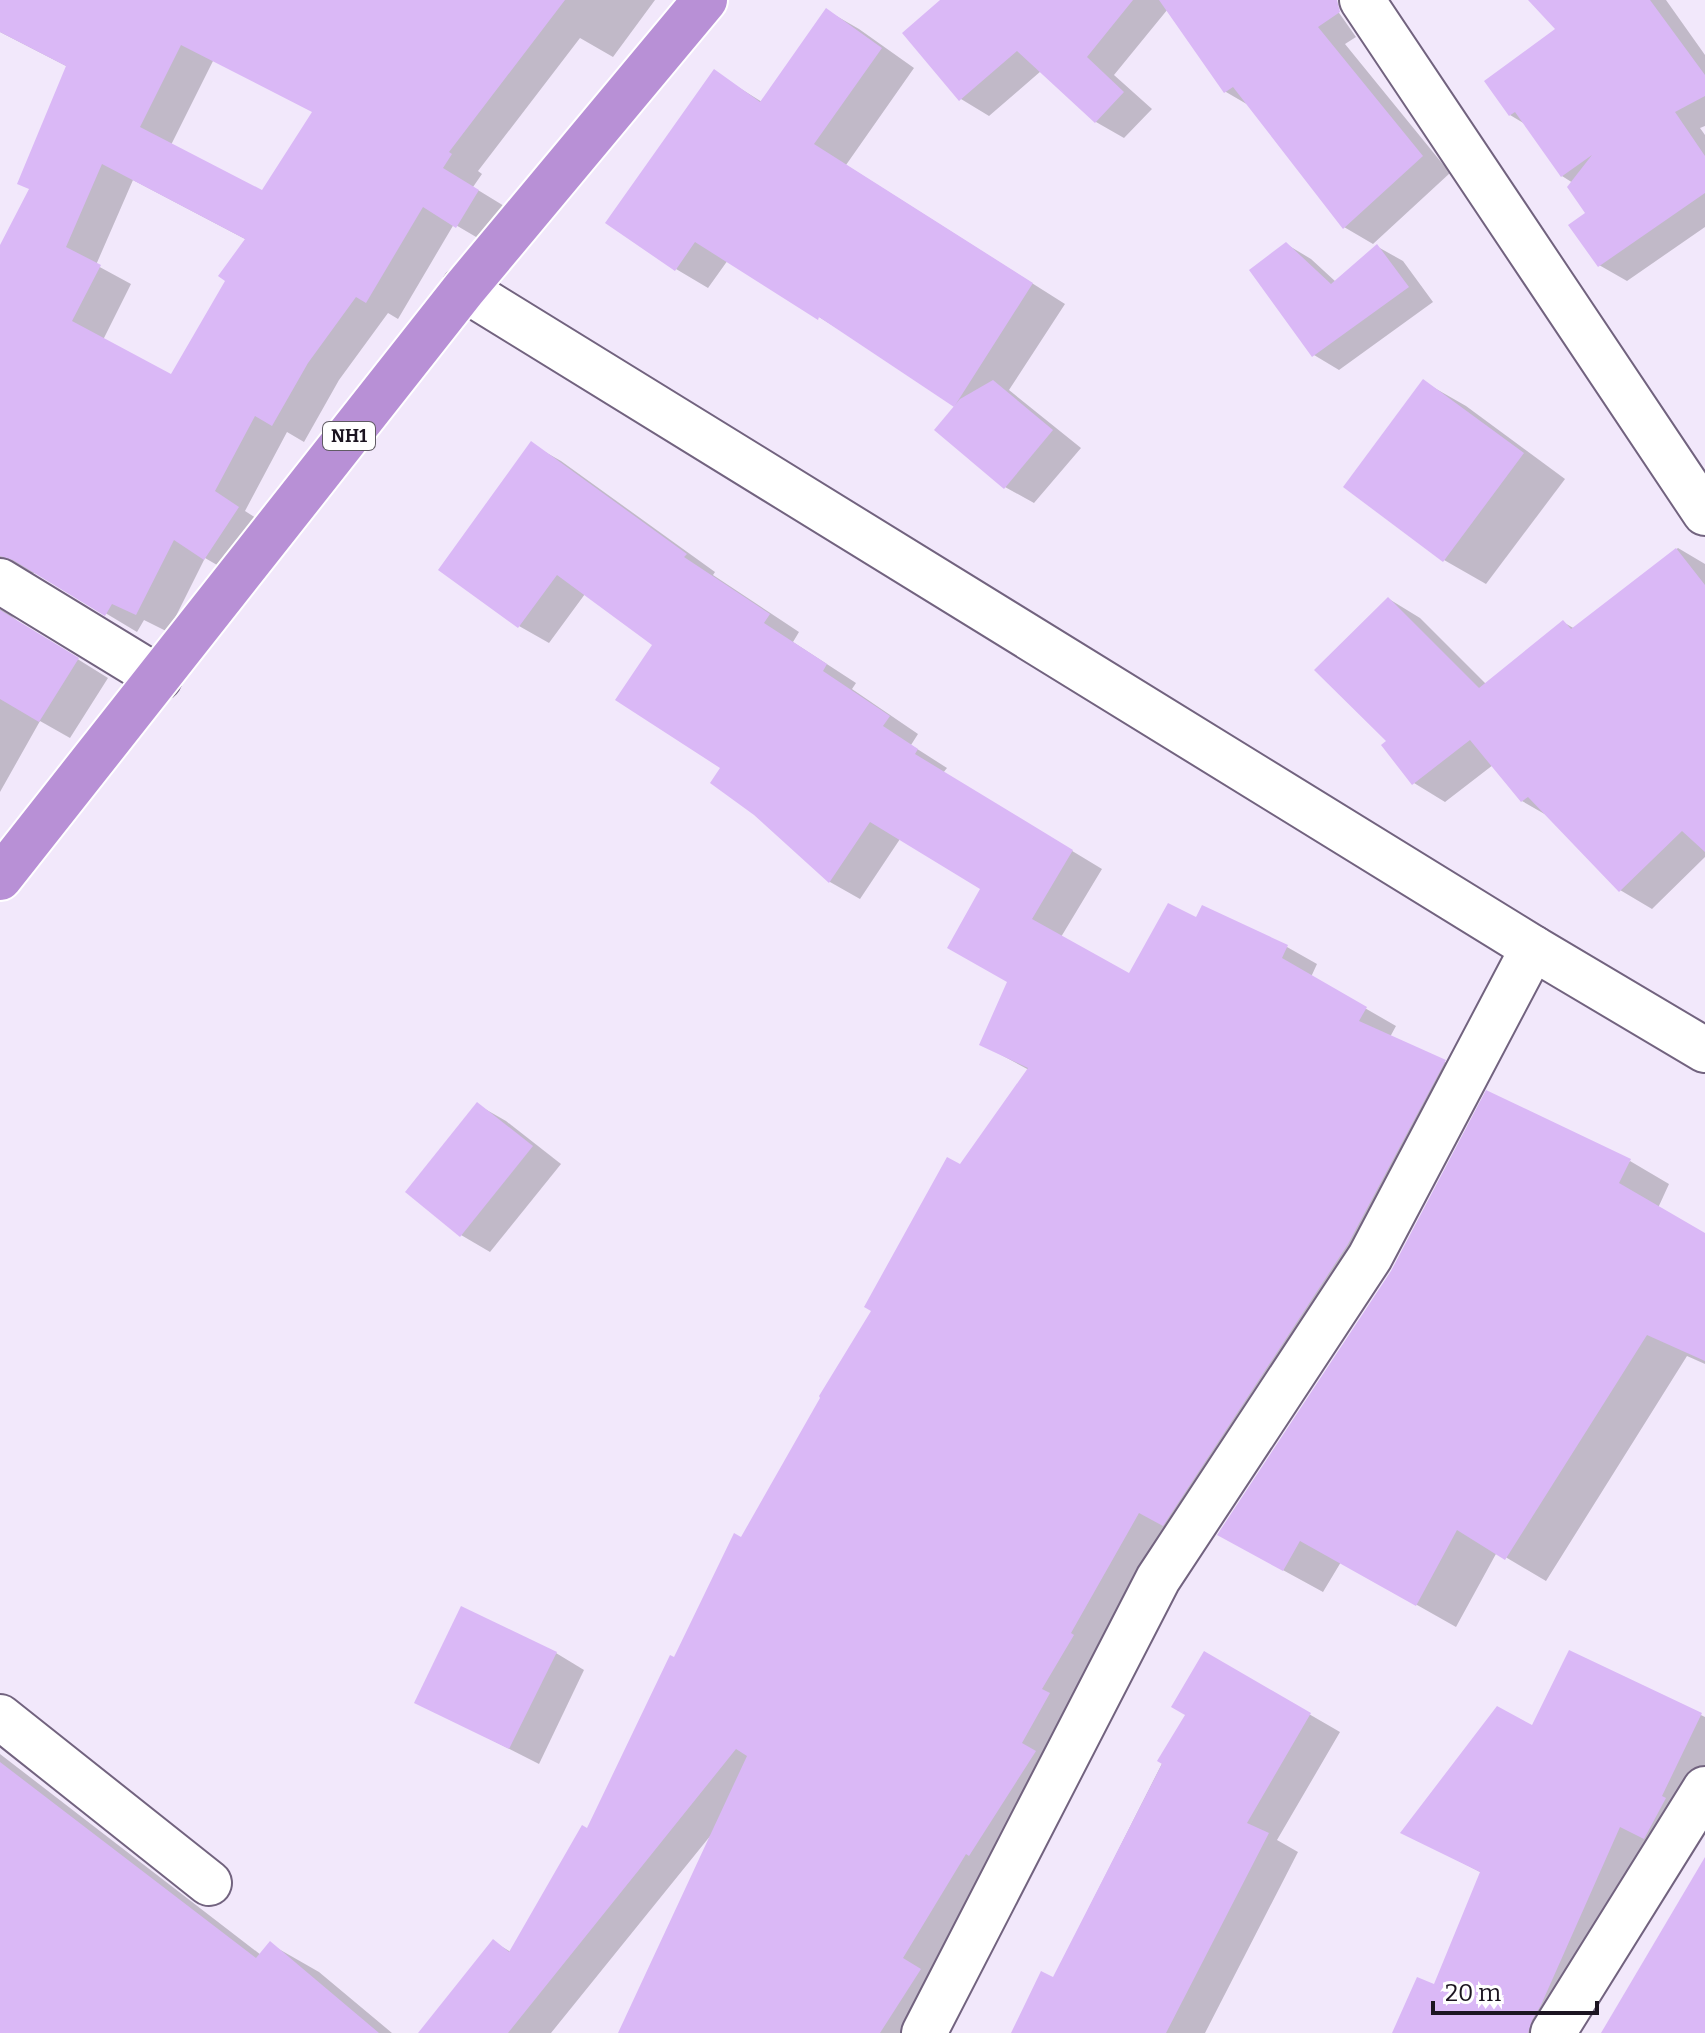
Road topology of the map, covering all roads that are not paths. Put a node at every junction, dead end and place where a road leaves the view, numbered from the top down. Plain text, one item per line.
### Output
1 (705, 0) edge
2 (1362, 0) edge
3 (464, 289) junction
4 (1705, 513) edge
5 (0, 581) edge
6 (159, 678) junction
7 (5, 862) edge
8 (1533, 948) junction
9 (1705, 1050) edge
10 (0, 1717) edge
11 (1705, 1789) edge
12 (209, 1883) dead end
13 (924, 2033) edge
14 (1553, 2033) edge

1 - 3 highway, NH1
2 - 4 street
3 - 6 highway, NH1
3 - 8 street
5 - 6 street
6 - 7 highway, NH1
8 - 9 street
8 - 13 street
10 - 12 street
11 - 14 street

